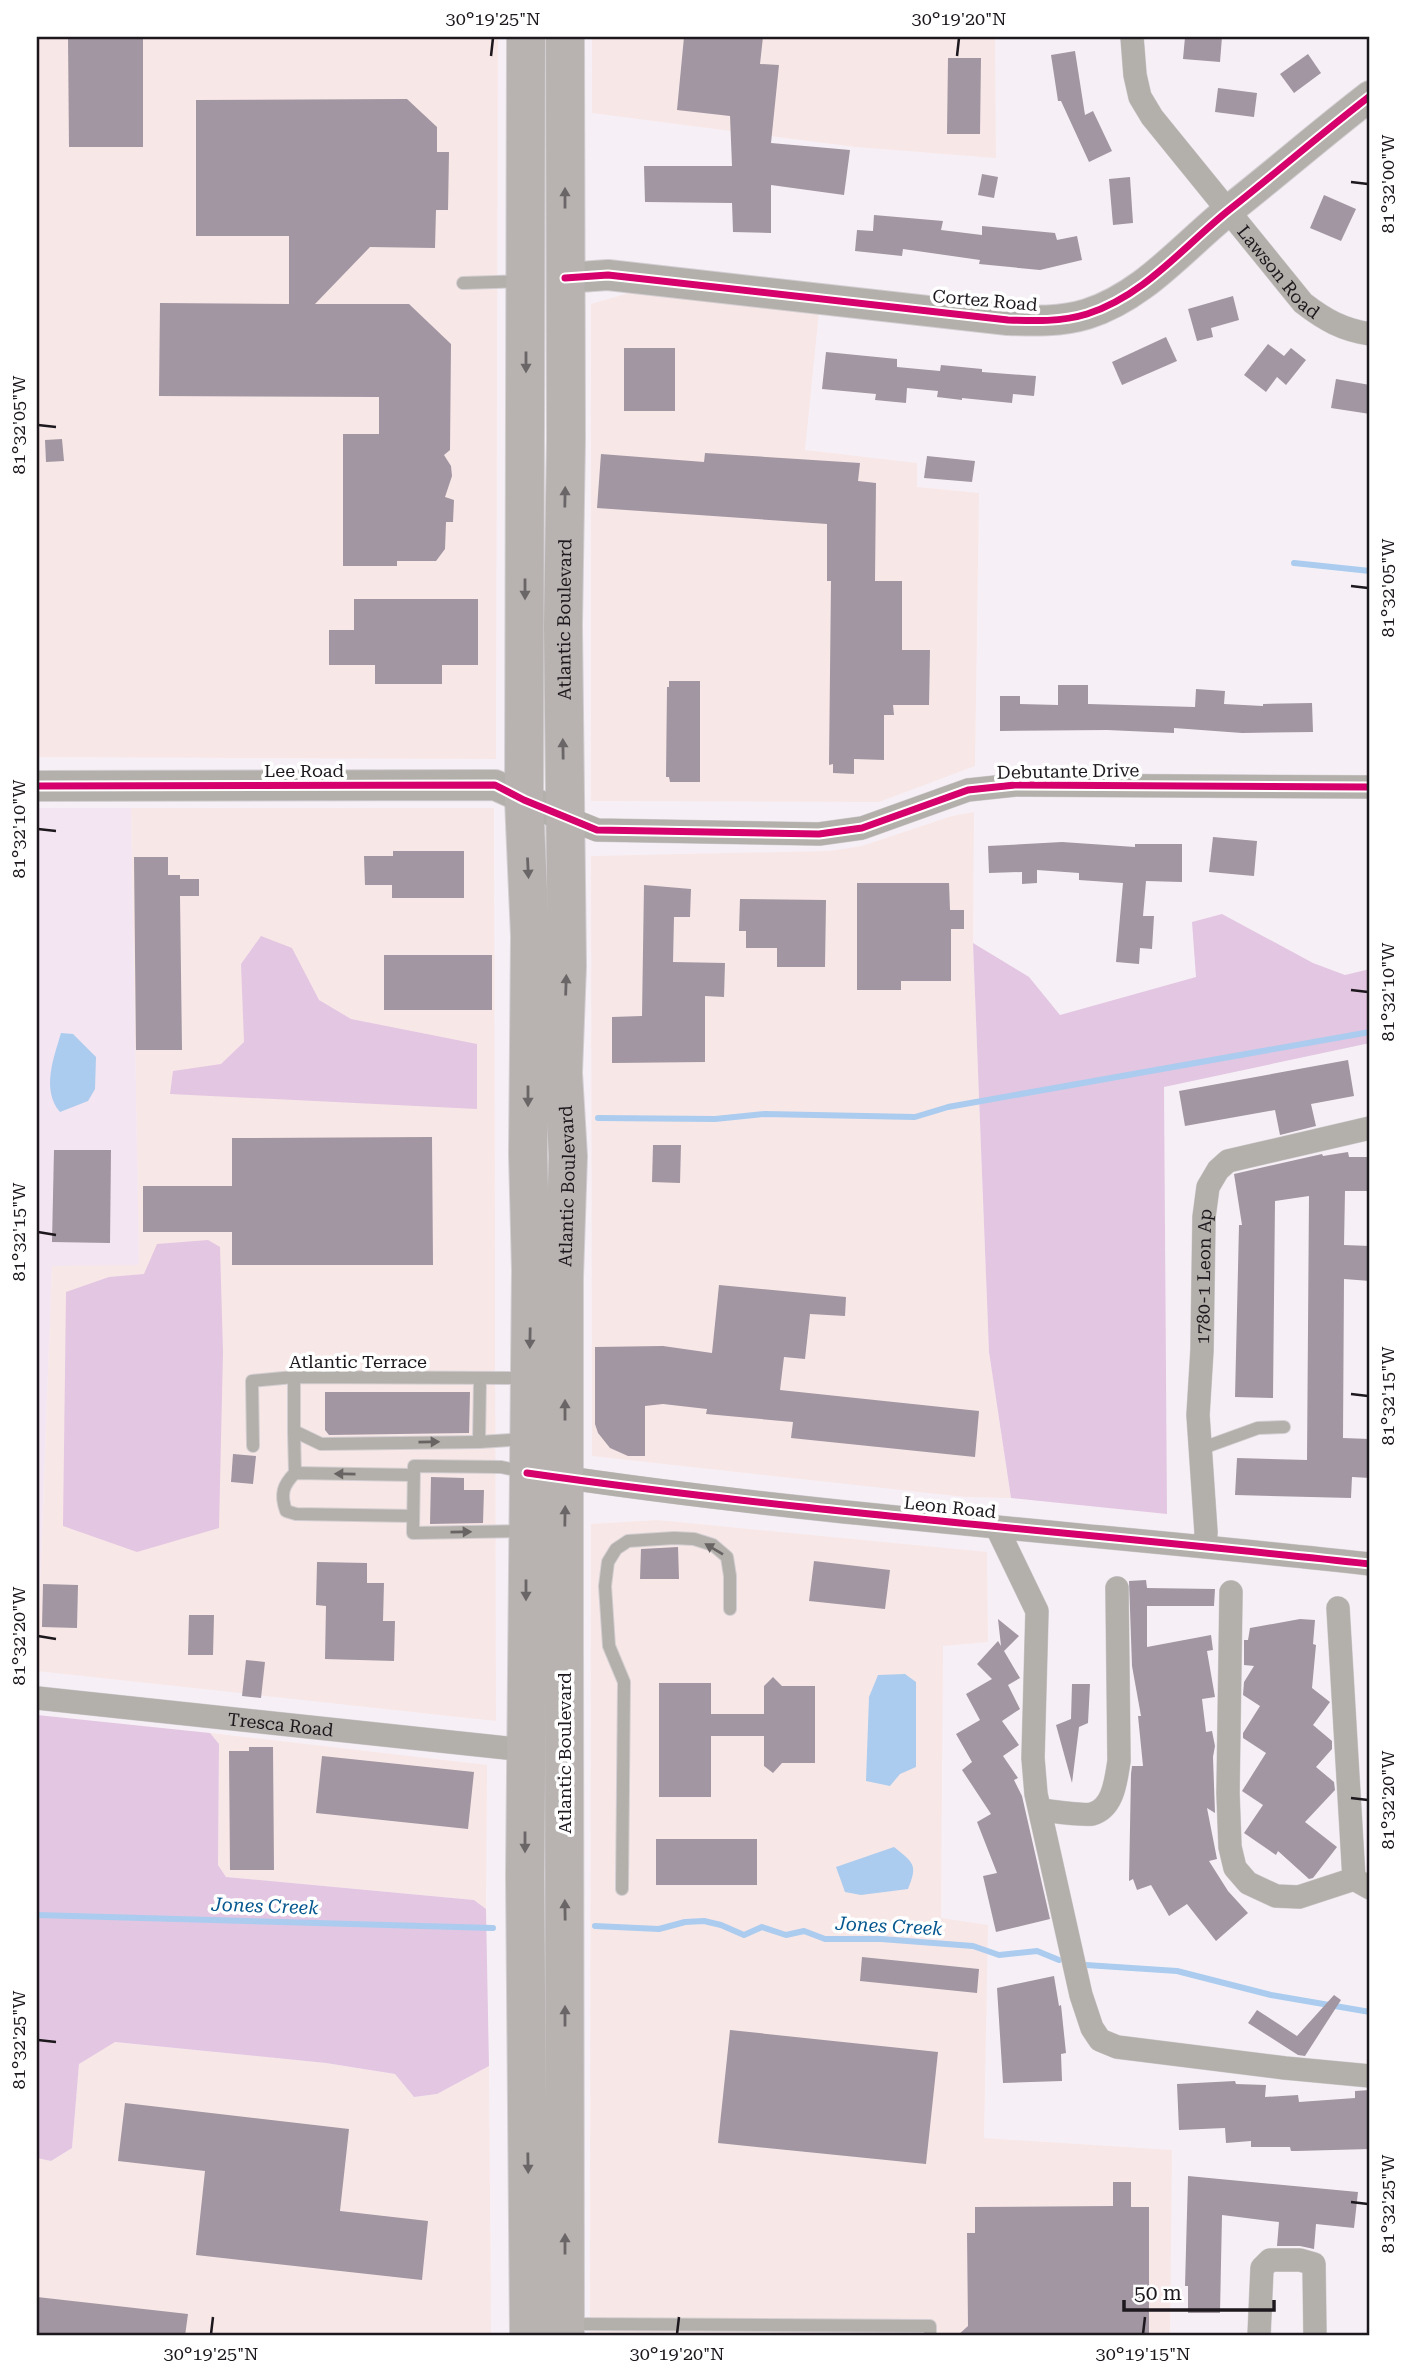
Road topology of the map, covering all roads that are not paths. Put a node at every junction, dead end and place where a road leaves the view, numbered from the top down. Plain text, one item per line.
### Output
1 (526, 37) edge
2 (565, 37) edge
3 (1132, 37) edge
4 (1370, 96) edge
5 (1228, 211) junction
6 (526, 220) junction
7 (565, 278) junction
8 (526, 281) junction
9 (463, 283) dead end
10 (1370, 334) edge
11 (565, 339) junction
12 (37, 786) edge
13 (1370, 787) edge
14 (524, 800) junction
15 (565, 817) junction
16 (1370, 1128) edge
17 (294, 1377) junction
18 (529, 1378) junction
19 (480, 1379) junction
20 (1284, 1427) dead end
21 (295, 1431) junction
22 (479, 1442) junction
23 (253, 1446) dead end
24 (1200, 1449) junction
25 (528, 1456) junction
26 (295, 1473) junction
27 (413, 1475) junction
28 (566, 1478) junction
29 (413, 1516) junction
30 (997, 1528) junction
31 (527, 1531) junction
32 (1205, 1546) junction
33 (1370, 1564) edge
34 (1117, 1588) dead end
35 (1231, 1591) dead end
36 (1338, 1608) dead end
37 (730, 1609) dead end
38 (37, 1698) edge
39 (525, 1750) junction
40 (1041, 1810) junction
41 (565, 1815) junction
42 (1362, 1883) edge
43 (622, 1889) dead end
44 (1370, 2076) edge
45 (530, 2269) junction
46 (565, 2330) edge
47 (529, 2336) edge
48 (930, 2336) edge
49 (1259, 2336) edge
50 (1315, 2336) edge

1 - 6 highway, Atlantic Boulevard
7 -> 2 highway, Atlantic Boulevard
3 - 5 street, Lawson Road
4 - 5 street, Cortez Road
5 - 7 street, Cortez Road
5 - 10 street, Lawson Road
6 - 7 highway
6 - 8 highway, Atlantic Boulevard
7 - 11 highway, Atlantic Boulevard
8 - 9 lane
8 - 11 highway
8 -> 14 highway, Atlantic Boulevard
15 -> 11 highway, Atlantic Boulevard
12 - 14 street, Lee Road
13 - 15 street, Debutante Drive
14 - 15 street, Lee Road
14 -> 18 highway, Atlantic Boulevard
28 -> 15 highway, Atlantic Boulevard
16 - 24 street, 1780-1 Leon Ap
17 - 19 lane, Atlantic Terrace
17 - 21 lane
17 - 23 lane, Atlantic Terrace
18 - 19 lane, Atlantic Terrace
18 - 25 highway, Atlantic Boulevard
19 - 22 lane
20 - 24 lane
21 -> 22 lane
21 - 26 lane
22 - 25 lane
24 - 32 street, 1780-1 Leon Ap
25 - 27 lane
25 - 28 street, Leon Road
25 - 31 highway, Atlantic Boulevard
27 -> 26 lane
26 - 29 lane
27 - 29 lane
28 - 30 street, Leon Road
41 -> 28 highway, Atlantic Boulevard
29 -> 31 lane
30 - 32 street, Leon Road
30 - 40 street
31 -> 39 highway, Atlantic Boulevard
32 - 33 street, Leon Road
34 - 40 street
35 - 42 street
36 - 42 street
37 -> 43 lane
38 - 39 street, Tresca Road
39 - 41 highway
39 -> 45 highway, Atlantic Boulevard
40 - 44 street
46 -> 41 highway, Atlantic Boulevard
45 - 46 highway
45 - 47 highway, Atlantic Boulevard
46 - 48 lane
49 - 50 street

